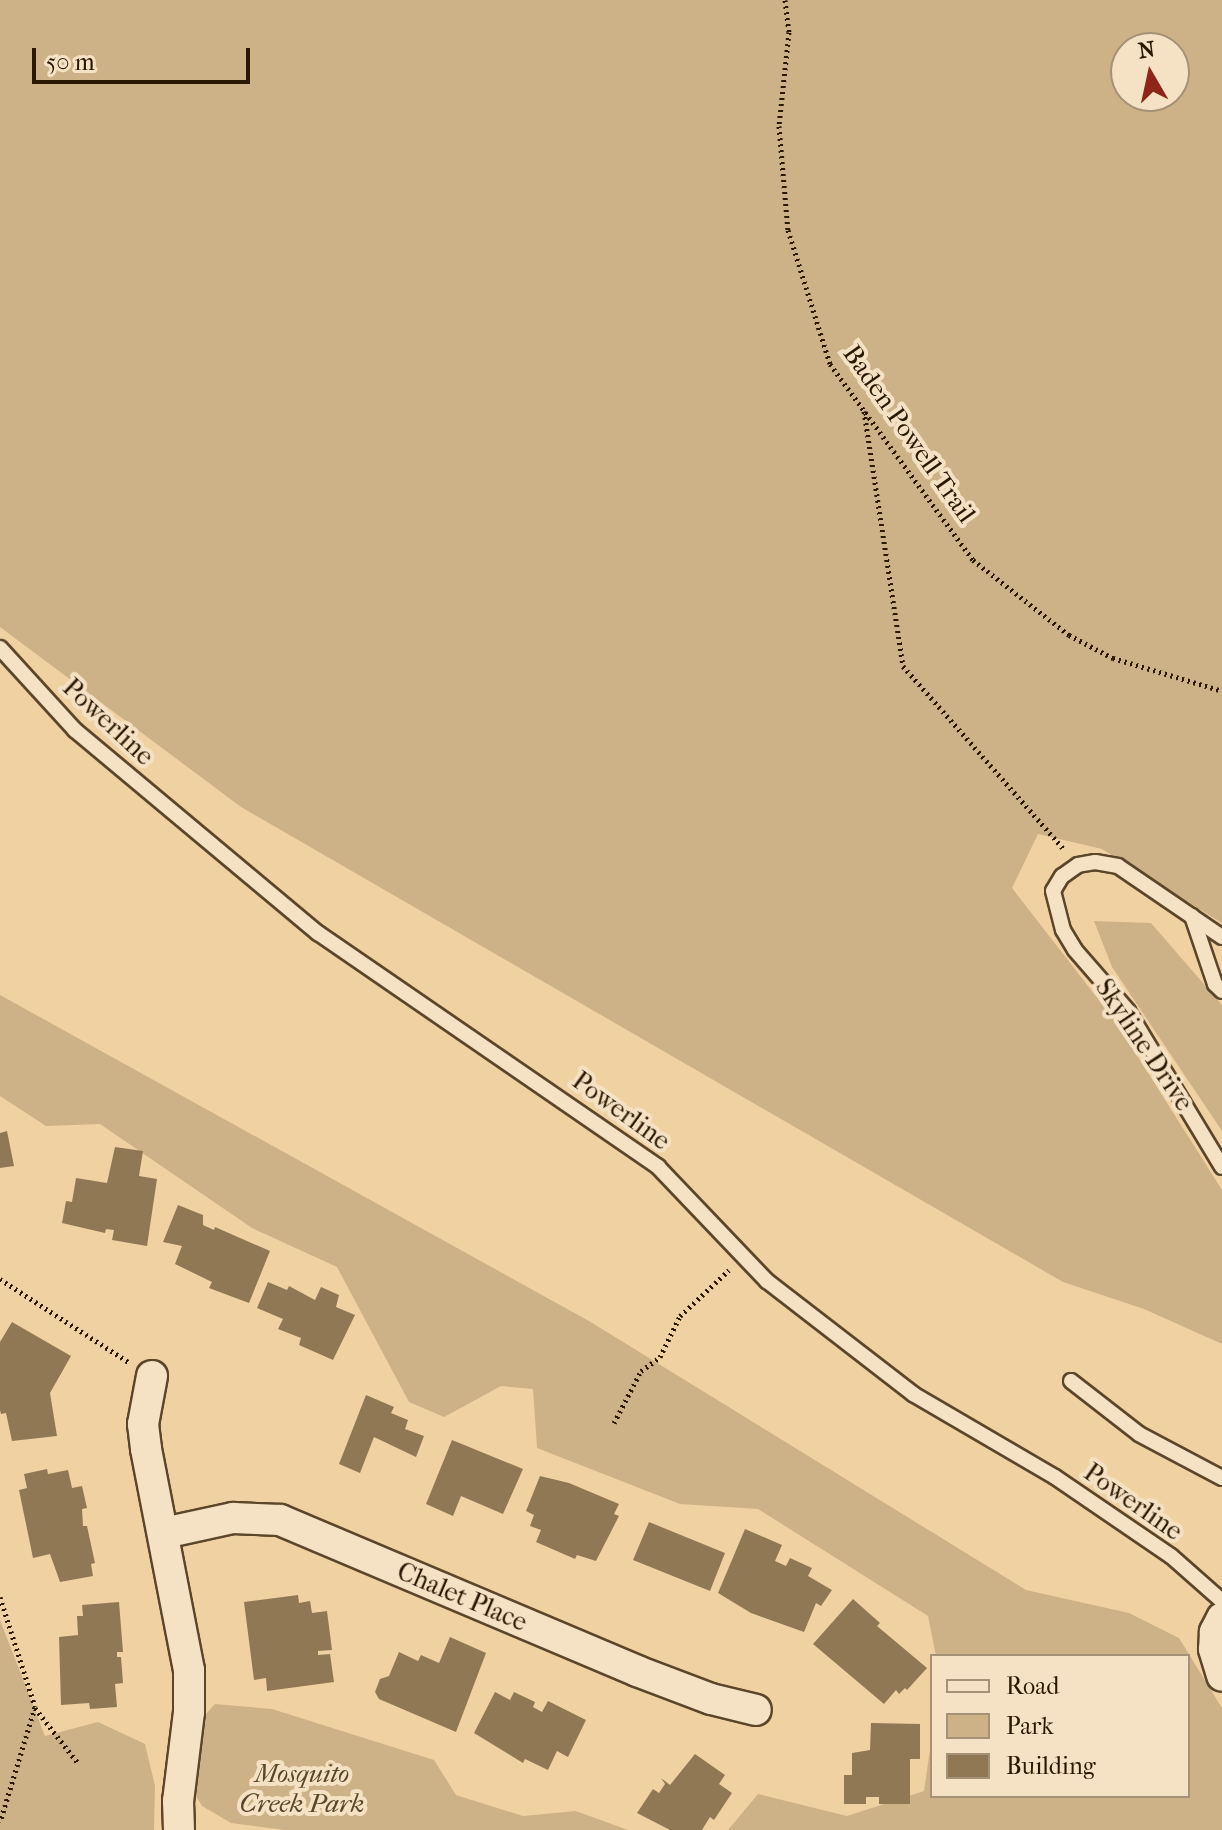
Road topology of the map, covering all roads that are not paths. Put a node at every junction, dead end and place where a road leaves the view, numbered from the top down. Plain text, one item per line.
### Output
1 (0, 648) edge
2 (1192, 916) junction
3 (1222, 937) edge
4 (1222, 991) edge
5 (1222, 1167) edge
6 (152, 1376) road end
7 (1071, 1381) dead end
8 (1222, 1478) edge
9 (164, 1533) junction
10 (1222, 1601) edge
11 (1222, 1618) edge
12 (1222, 1676) edge
13 (756, 1710) dead end
14 (179, 1830) edge

1 - 10 lane, Powerline
2 - 3 lane
2 - 4 lane
2 - 5 lane, Skyline Drive
6 - 9 street
7 - 8 lane
9 - 13 street, Chalet Place
9 - 14 street
11 - 12 street

